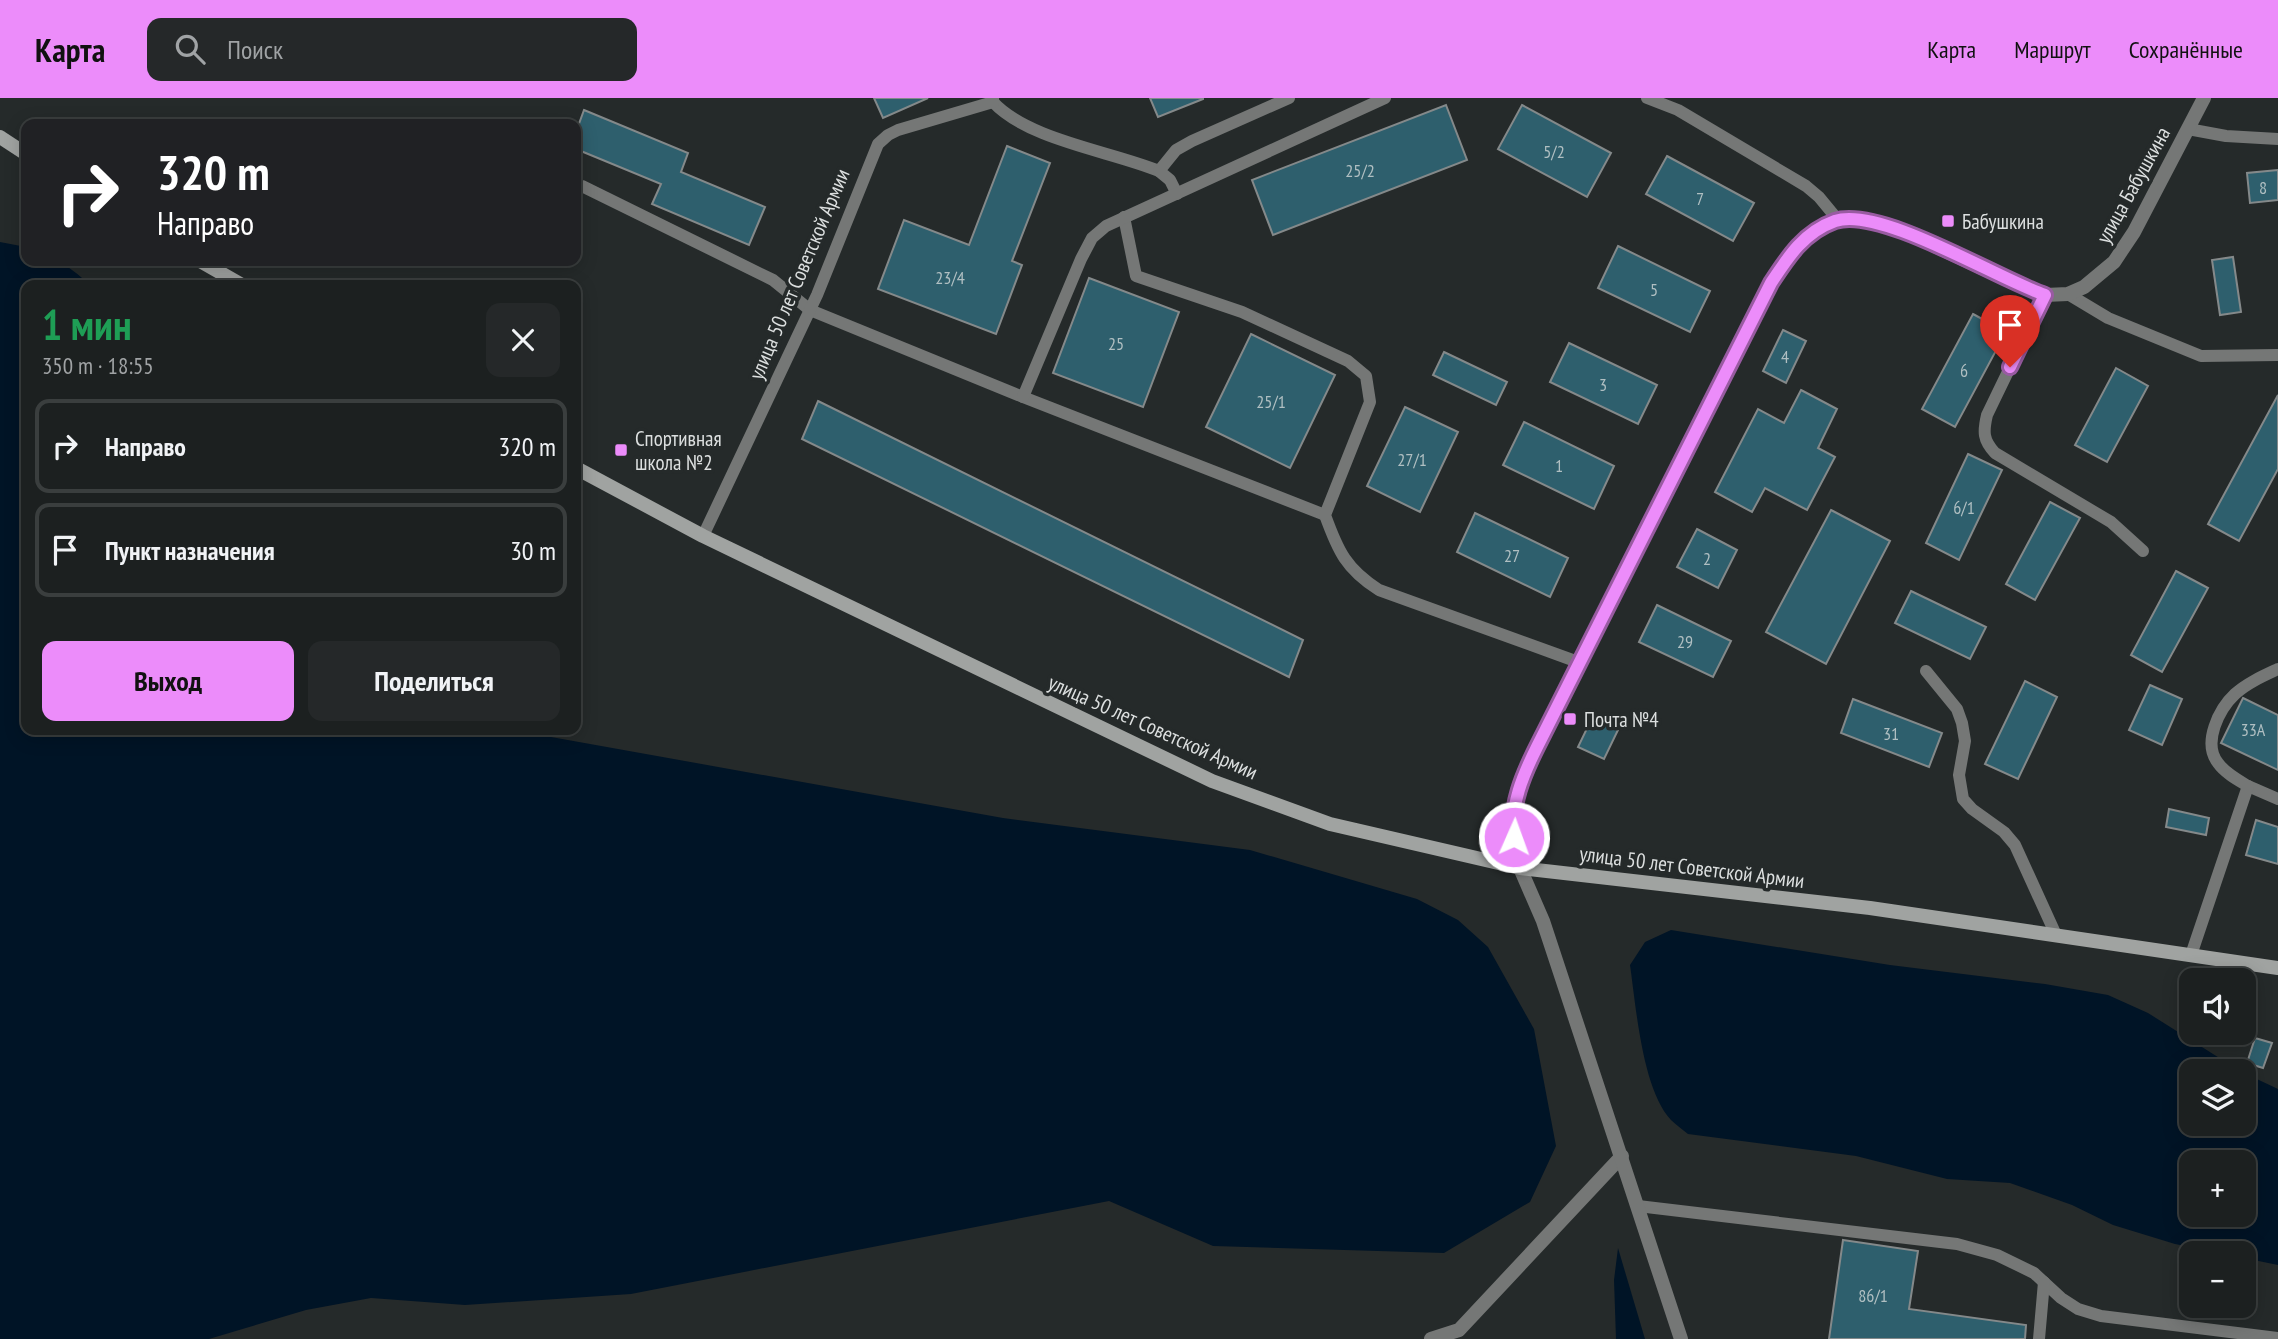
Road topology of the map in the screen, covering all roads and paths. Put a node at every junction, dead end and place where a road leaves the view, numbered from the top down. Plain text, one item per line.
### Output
1 (1289, 98) edge
2 (1385, 98) edge
3 (1647, 98) edge
4 (2204, 98) edge
5 (993, 100) edge
6 (2188, 129) junction
7 (0, 137) edge
8 (2278, 139) edge
9 (21, 151) edge
10 (1159, 171) junction
11 (582, 186) dead end
12 (1177, 194) junction
13 (1124, 217) junction
14 (1838, 220) junction
15 (209, 266) edge
16 (233, 280) edge
17 (2068, 294) junction
18 (2045, 295) junction
19 (810, 310) junction
20 (2278, 355) edge
21 (1023, 397) junction
22 (581, 471) edge
23 (1325, 515) junction
24 (703, 536) junction
25 (2143, 551) dead end
26 (1578, 662) junction
27 (2278, 669) edge
28 (1926, 671) dead end
29 (2248, 786) junction
30 (2278, 799) edge
31 (1520, 868) junction
32 (2056, 935) junction
33 (2191, 955) junction
34 (2278, 968) edge
35 (1622, 1156) junction
36 (1638, 1206) junction
37 (2044, 1282) junction
38 (1455, 1336) edge
39 (2278, 1338) edge
40 (1431, 1339) edge
41 (1681, 1339) edge
42 (2039, 1339) edge

1 - 10 lane
2 - 12 lane
3 - 14 lane
4 - 6 street, улица Бабушкина
5 - 10 lane
5 - 19 lane, улица 50 лет Советской Армии
6 - 8 lane
6 - 17 street, улица Бабушкина
7 - 9 main road
10 - 12 lane
11 - 19 lane
12 - 13 lane
13 - 21 lane
13 - 23 lane
14 - 18 street, улица Бабушкина
14 - 26 street
15 - 16 main road
17 - 18 street, улица Бабушкина
17 - 20 lane
18 - 25 lane
19 - 21 lane
19 - 24 lane, улица 50 лет Советской Армии
21 - 23 lane
22 - 24 main road, улица 50 лет Советской Армии
23 - 26 lane
24 - 31 main road, улица 50 лет Советской Армии
26 - 31 street
27 - 29 lane
28 - 32 lane
29 - 30 lane
29 - 33 lane
31 - 32 main road, улица 50 лет Советской Армии
31 - 35 street
32 - 33 main road, улица 50 лет Советской Армии
33 - 34 main road, улица 50 лет Советской Армии
35 - 36 street
35 - 38 street
36 - 37 lane
36 - 41 street
37 - 39 lane
37 - 42 lane
38 - 40 street

